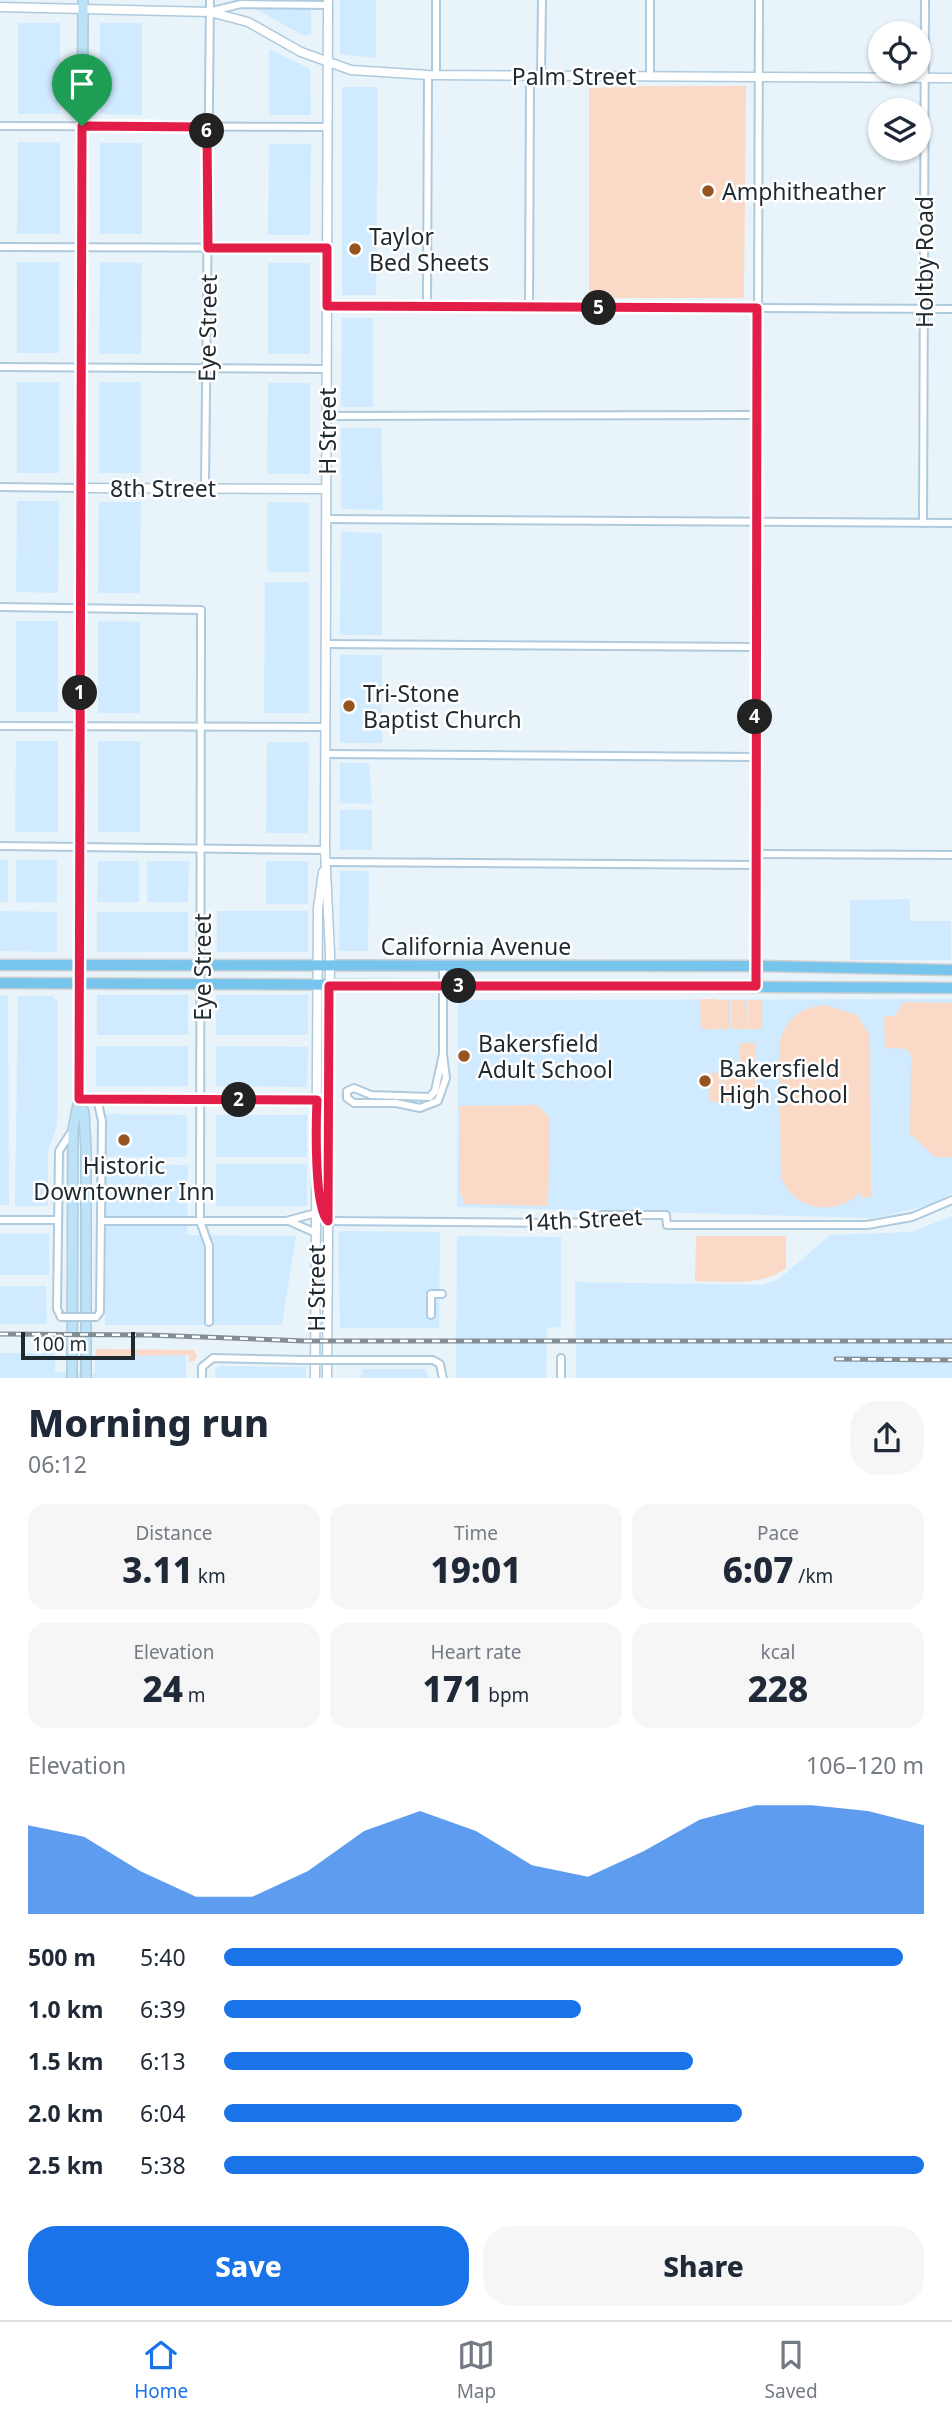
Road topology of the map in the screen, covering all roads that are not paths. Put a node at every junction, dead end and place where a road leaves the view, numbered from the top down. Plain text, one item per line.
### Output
1 (210, 0) edge
2 (436, 0) edge
3 (542, 0) edge
4 (650, 0) edge
5 (759, 0) edge
6 (925, 0) edge
7 (328, 3) edge
8 (83, 4) edge
9 (0, 7) edge
10 (210, 12) junction
11 (925, 21) edge
12 (328, 62) junction
13 (432, 75) junction
14 (530, 76) junction
15 (541, 76) junction
16 (650, 76) junction
17 (758, 77) junction
18 (868, 78) edge
19 (931, 78) edge
20 (952, 78) edge
21 (925, 84) edge
22 (0, 126) edge
23 (82, 126) junction
24 (207, 127) junction
25 (328, 127) junction
26 (0, 247) edge
27 (82, 247) junction
28 (208, 248) junction
29 (327, 248) junction
30 (327, 306) junction
31 (427, 307) junction
32 (529, 307) junction
33 (757, 308) junction
34 (924, 309) junction
35 (952, 309) edge
36 (0, 367) edge
37 (81, 368) junction
38 (206, 368) junction
39 (327, 369) junction
40 (757, 415) junction
41 (327, 416) junction
42 (0, 487) edge
43 (81, 488) junction
44 (205, 488) junction
45 (326, 489) junction
46 (326, 519) junction
47 (756, 522) junction
48 (923, 523) junction
49 (952, 523) edge
50 (0, 607) edge
51 (80, 608) junction
52 (326, 644) junction
53 (755, 647) junction
54 (0, 726) edge
55 (80, 726) junction
56 (203, 727) junction
57 (325, 727) junction
58 (325, 754) junction
59 (755, 757) junction
60 (0, 846) edge
61 (80, 846) junction
62 (202, 848) junction
63 (325, 850) junction
64 (755, 854) junction
65 (952, 855) edge
66 (325, 862) junction
67 (755, 865) junction
68 (203, 963) junction
69 (79, 964) junction
70 (318, 964) junction
71 (330, 964) junction
72 (0, 965) edge
73 (443, 965) junction
74 (756, 966) junction
75 (952, 971) edge
76 (0, 983) edge
77 (79, 983) junction
78 (202, 985) junction
79 (317, 986) junction
80 (329, 986) junction
81 (443, 986) junction
82 (756, 986) junction
83 (952, 988) edge
84 (443, 1054) junction
85 (79, 1099) junction
86 (97, 1100) junction
87 (201, 1100) junction
88 (317, 1100) junction
89 (328, 1100) junction
90 (73, 1130) junction
91 (316, 1165) junction
92 (952, 1200) edge
93 (316, 1213) junction
94 (0, 1220) edge
95 (58, 1220) junction
96 (101, 1221) junction
97 (200, 1221) junction
98 (286, 1221) junction
99 (328, 1221) junction
100 (316, 1233) junction
101 (442, 1294) dead end
102 (431, 1315) dead end
103 (209, 1322) dead end
104 (561, 1358) dead end
105 (72, 1378) edge
106 (86, 1378) edge
107 (201, 1378) edge
108 (316, 1378) edge
109 (327, 1378) edge
110 (443, 1378) edge
111 (561, 1378) edge

1 - 10 street, Eye Street
2 - 13 street
3 - 15 street
4 - 16 street
5 - 17 street
6 - 11 street, Holtby Road
7 - 10 street
7 - 12 street, H Street
8 - 9 street, Palm Street
8 - 10 street, Palm Street
8 - 23 main road
10 - 12 street, Palm Street
10 - 24 street, Eye Street
12 - 13 street, Palm Street
12 - 25 street, H Street
13 - 14 street, Palm Street
13 - 31 street
14 - 15 street, Palm Street
14 - 32 street
15 - 16 street, Palm Street
16 - 17 street, Palm Street
17 - 18 street, Palm Street
17 - 33 street
19 - 20 street, Palm Street
21 - 34 street, Holtby Road
22 - 23 street
23 - 24 street
23 - 27 main road
24 - 25 street
24 - 28 street, Eye Street
25 - 29 street, H Street
26 - 27 street
27 - 28 street
27 - 37 main road
28 - 29 street
28 - 38 street, Eye Street
29 - 30 street, H Street
30 - 31 street
30 - 39 street, H Street
31 - 32 street
32 - 33 street
33 - 34 street
33 - 40 street
34 - 35 street
34 - 48 street, Holtby Road
36 - 37 street
37 - 38 street
37 - 43 main road
38 - 39 street
38 - 44 street, Eye Street
39 - 41 street, H Street
40 - 41 street
40 - 47 street
41 - 45 street, H Street
42 - 43 street, 8th Street
43 - 44 street, 8th Street
43 - 51 main road
44 - 45 street, 8th Street
45 - 46 street, H Street
46 - 47 street
46 - 52 street, H Street
47 - 48 street
47 - 53 street
48 - 49 street
50 - 51 street
51 - 55 main road
51 - 56 street, Eye Street
52 - 53 street
52 - 57 street, H Street
53 - 59 street
54 - 55 street
55 - 56 street
55 - 61 main road
56 - 57 street
56 - 62 street, Eye Street
57 - 58 street, H Street
58 - 59 street
58 - 63 street, H Street
59 - 64 street
60 - 61 street
61 - 62 street
61 - 69 main road
62 - 63 street
62 - 68 street, Eye Street
63 - 66 street, H Street
64 - 65 street
64 - 67 street
66 - 67 street
66 - 70 street, H Street
66 - 71 street, H Street
67 - 74 street
68 - 69 main road, California Avenue
68 - 70 main road, California Avenue
68 - 78 street, Eye Street
69 - 72 main road, California Avenue
69 - 77 main road
70 - 71 main road, California Avenue
70 - 79 street, H Street
71 - 73 main road, California Avenue
71 - 80 street, H Street
73 - 74 main road, California Avenue
73 - 81 street
74 - 75 main road, California Avenue
74 - 82 street
76 - 77 main road, California Avenue
77 - 78 main road, California Avenue
77 - 85 main road
78 - 79 main road, California Avenue
78 - 87 street, Eye Street
79 - 80 main road, California Avenue
79 - 88 street, H Street
80 - 81 main road, California Avenue
80 - 89 street, H Street
81 - 82 main road, California Avenue
81 - 84 street
82 - 83 main road, California Avenue
84 - 84 street
85 - 86 street
85 - 90 main road
85 - 106 main road
86 - 87 street
86 - 96 street
87 - 88 street
87 - 97 street, Eye Street
88 - 89 street
88 - 91 street, H Street
89 - 99 street, H Street
90 - 95 street
90 - 105 main road
91 - 93 street, H Street
91 - 99 street
92 - 99 street, 14th Street
93 - 98 street
93 - 100 street, H Street
94 - 95 street
95 - 96 street, bridge
96 - 97 street
97 - 98 street
97 - 103 street, Eye Street
98 - 100 street
99 - 109 street, H Street
100 - 108 street, H Street
101 - 102 street
104 - 111 street
107 - 110 street, bridge

